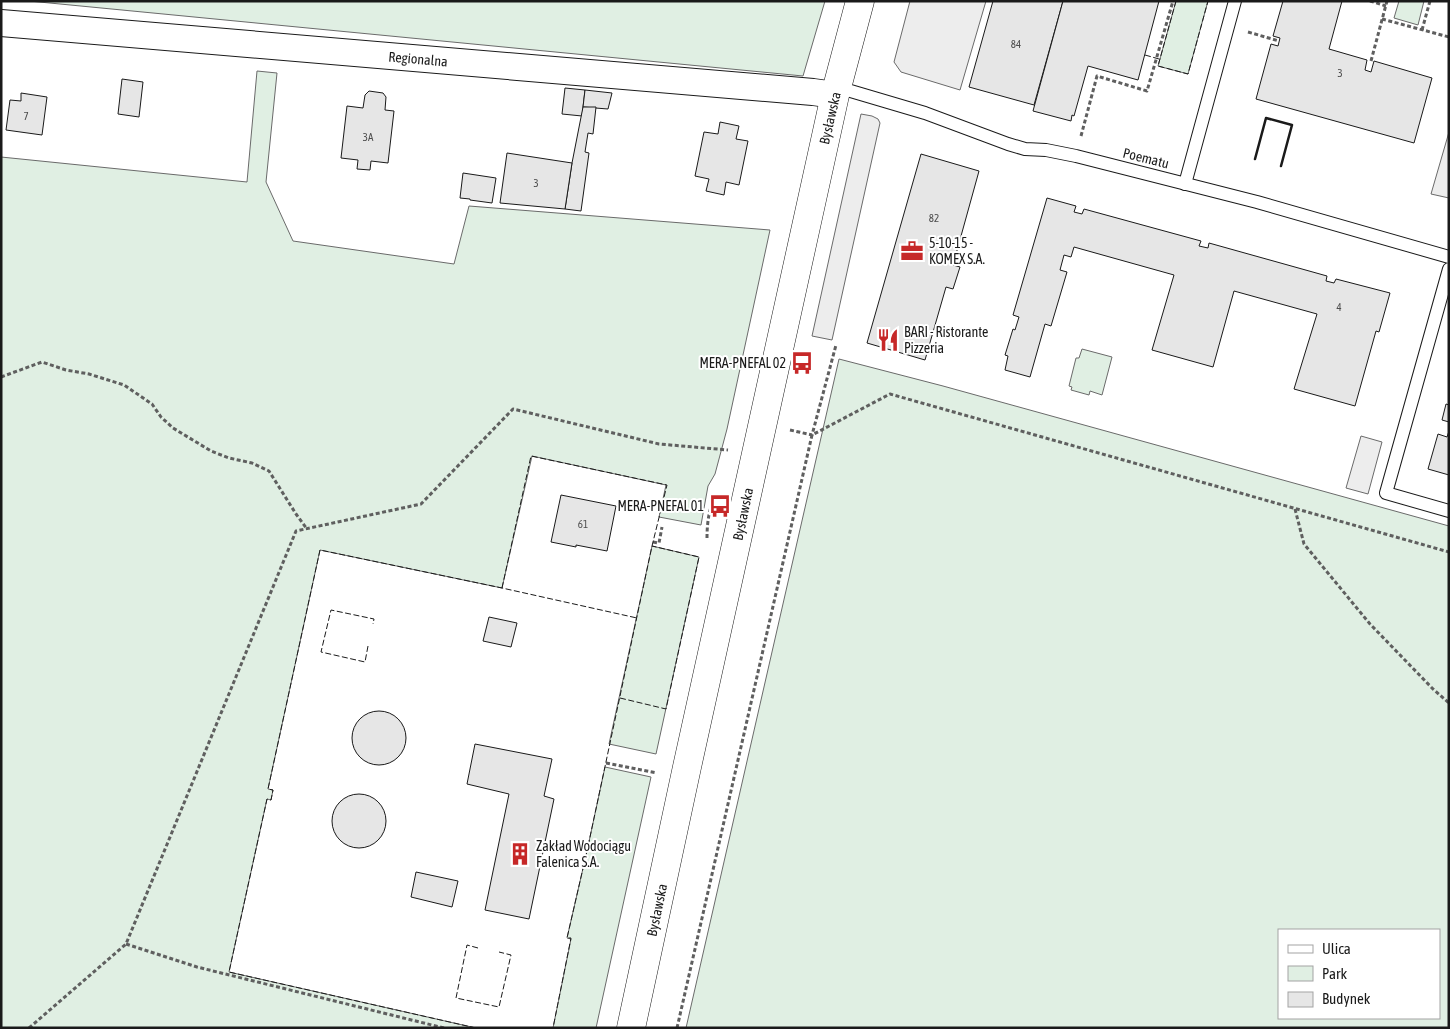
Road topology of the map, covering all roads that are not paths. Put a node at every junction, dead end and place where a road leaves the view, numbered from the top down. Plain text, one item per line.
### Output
1 (860, 1) edge
2 (1235, 1) edge
3 (1, 23) edge
4 (836, 91) junction
5 (1185, 184) junction
6 (1449, 256) edge
7 (1449, 269) edge
8 (1449, 511) edge
9 (631, 1028) edge

1 - 4 street, Bysławska
2 - 5 lane
3 - 4 street, Regionalna
4 - 5 lane, Poematu
4 - 9 street, Bysławska
5 - 6 lane, Poematu
7 - 8 lane

